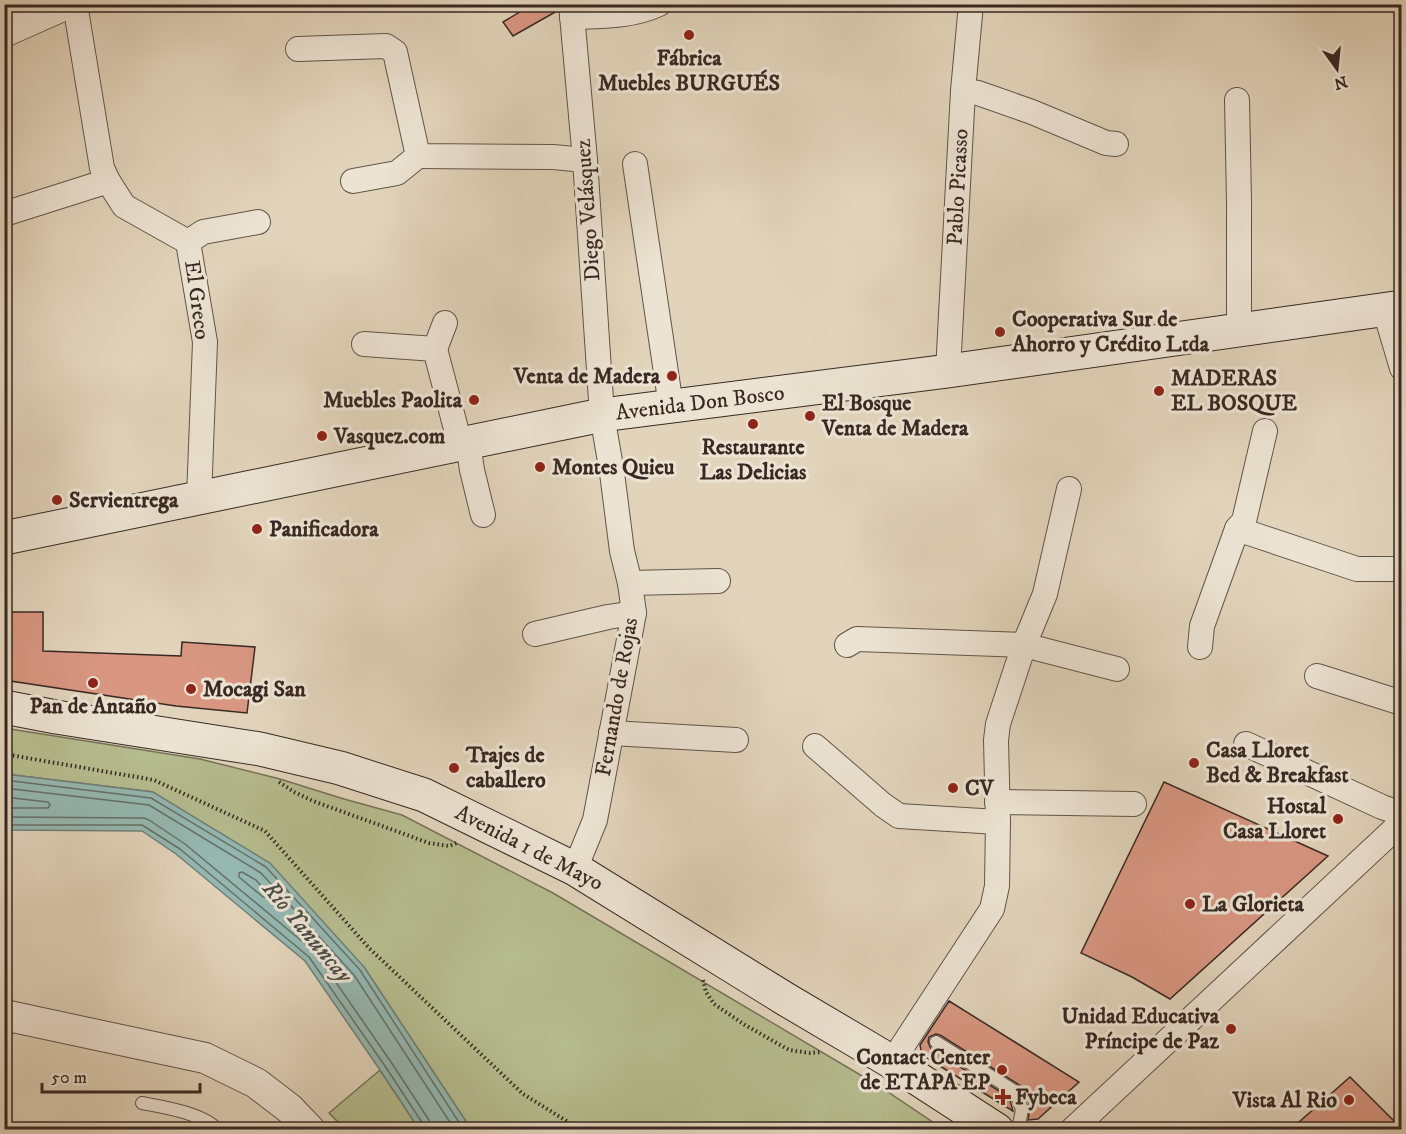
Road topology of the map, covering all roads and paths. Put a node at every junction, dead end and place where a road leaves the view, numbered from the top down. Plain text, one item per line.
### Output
1 (67, 4) edge
2 (75, 4) edge
3 (659, 4) edge
4 (971, 4) edge
5 (571, 11) edge
6 (4, 32) edge
7 (298, 49) dead end
8 (963, 91) junction
9 (1237, 100) dead end
10 (1116, 144) dead end
11 (418, 156) junction
12 (585, 160) junction
13 (635, 164) dead end
14 (108, 181) junction
15 (353, 181) dead end
16 (4, 214) edge
17 (258, 222) dead end
18 (188, 242) junction
19 (1393, 309) edge
20 (445, 323) dead end
21 (1239, 330) junction
22 (364, 344) dead end
23 (435, 349) junction
24 (1401, 368) edge
25 (948, 370) junction
26 (670, 406) junction
27 (602, 415) junction
28 (1265, 431) dead end
29 (464, 444) junction
30 (1069, 489) dead end
31 (199, 498) junction
32 (483, 515) dead end
33 (1237, 529) junction
34 (4, 538) edge
35 (1401, 568) edge
36 (718, 581) dead end
37 (630, 583) junction
38 (634, 613) junction
39 (535, 634) dead end
40 (847, 645) dead end
41 (1024, 645) junction
42 (1200, 647) dead end
43 (1117, 669) dead end
44 (1317, 676) dead end
45 (1401, 703) edge
46 (4, 707) edge
47 (611, 733) junction
48 (736, 740) dead end
49 (1246, 744) dead end
50 (815, 746) dead end
51 (4, 754) edge
52 (275, 777) dead end
53 (1134, 804) dead end
54 (997, 812) junction
55 (1401, 814) edge
56 (1401, 822) edge
57 (465, 839) dead end
58 (575, 868) junction
59 (701, 975) dead end
60 (4, 1015) edge
61 (936, 1042) dead end
62 (827, 1052) dead end
63 (892, 1062) junction
64 (142, 1103) dead end
65 (218, 1130) edge
66 (310, 1130) edge
67 (581, 1130) edge
68 (997, 1130) edge
69 (1018, 1130) edge
70 (1072, 1130) edge

1 - 6 street
2 - 14 street, El Greco
3 - 5 street
4 - 8 street, Pablo Picasso
5 - 12 street, Diego Velásquez
7 - 11 street
8 - 10 street
8 - 25 street, Pablo Picasso
9 - 21 street
11 - 12 street
11 - 15 street
12 - 27 street, Diego Velásquez
13 - 26 street
14 - 16 street
14 - 18 street, El Greco
17 - 18 street
18 - 31 street, El Greco
19 - 21 main road, Avenida Don Bosco
19 - 24 street
20 - 23 street
21 - 25 main road, Avenida Don Bosco
22 - 23 street
23 - 29 street
25 - 26 main road, Avenida Don Bosco
26 - 27 main road, Avenida Don Bosco
27 - 29 main road, Avenida Don Bosco
27 - 37 street, Fernando de Rojas
28 - 33 street
29 - 31 main road, Avenida Don Bosco
29 - 32 street
30 - 41 street
31 - 34 main road, Avenida Don Bosco
33 - 35 street
33 - 42 street
36 - 37 street
37 - 38 street, Fernando de Rojas
38 - 39 street
38 - 47 street, Fernando de Rojas
40 - 41 street
41 - 43 street
41 - 54 street
44 - 45 street
46 - 58 main road, Avenida 1 de Mayo
47 - 48 street
47 - 58 street, Fernando de Rojas
49 - 55 street
50 - 54 street
51 - 67 path
52 - 57 path
53 - 54 street
54 - 63 street
56 - 70 street
58 - 63 main road, Avenida 1 de Mayo
59 - 62 path
60 - 66 street
61 - 69 lane
63 - 68 main road, Avenida 1 de Mayo
64 - 65 lane

